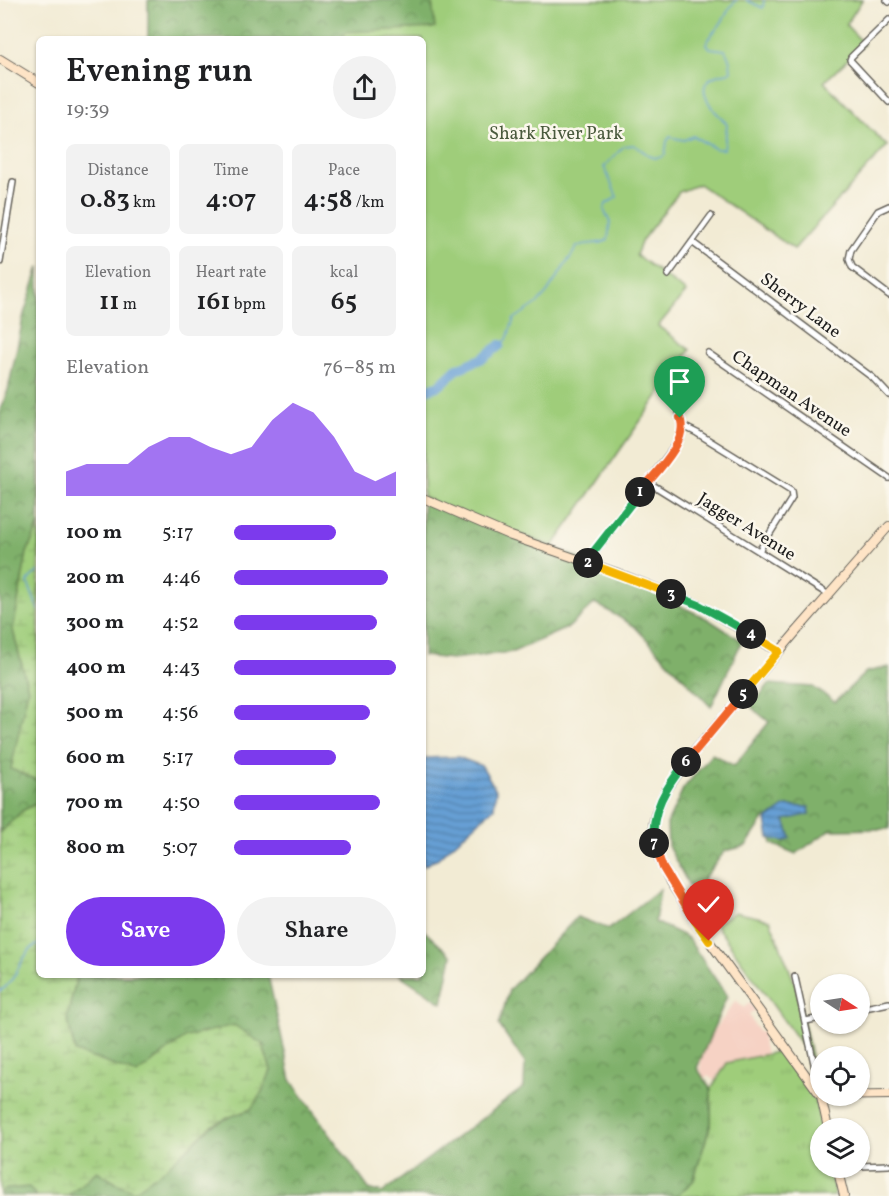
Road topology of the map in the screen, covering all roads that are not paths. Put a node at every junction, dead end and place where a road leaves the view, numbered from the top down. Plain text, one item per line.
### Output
1 (889, 20) edge
2 (0, 59) edge
3 (36, 81) edge
4 (889, 102) edge
5 (13, 182) dead end
6 (889, 206) edge
7 (711, 216) dead end
8 (3, 229) edge
9 (692, 242) junction
10 (0, 262) edge
11 (668, 275) dead end
12 (889, 295) edge
13 (708, 353) dead end
14 (685, 388) dead end
15 (889, 395) edge
16 (683, 426) junction
17 (889, 478) edge
18 (648, 482) junction
19 (426, 499) edge
20 (889, 526) edge
21 (759, 551) junction
22 (587, 562) junction
23 (830, 595) junction
24 (779, 651) junction
25 (795, 977) dead end
26 (889, 1003) edge
27 (870, 1007) edge
28 (810, 1020) edge
29 (806, 1021) junction
30 (811, 1046) edge
31 (810, 1082) edge
32 (870, 1095) edge
33 (889, 1095) edge
34 (870, 1166) edge
35 (889, 1166) edge
36 (840, 1178) edge
37 (844, 1196) edge

1 - 4 street
2 - 3 street
5 - 8 street
6 - 12 street
7 - 9 street
8 - 10 street
9 - 11 street
9 - 15 street, Sherry Lane
13 - 17 street, Chapman Avenue
14 - 16 street
16 - 18 street
16 - 21 street
18 - 21 street, Jagger Avenue
18 - 22 street
19 - 22 street
20 - 23 street
21 - 23 street, Jagger Avenue
22 - 24 street
23 - 24 street
24 - 31 street
25 - 29 street
26 - 27 street
28 - 29 street
29 - 30 street
32 - 33 street
34 - 35 street
36 - 37 street

